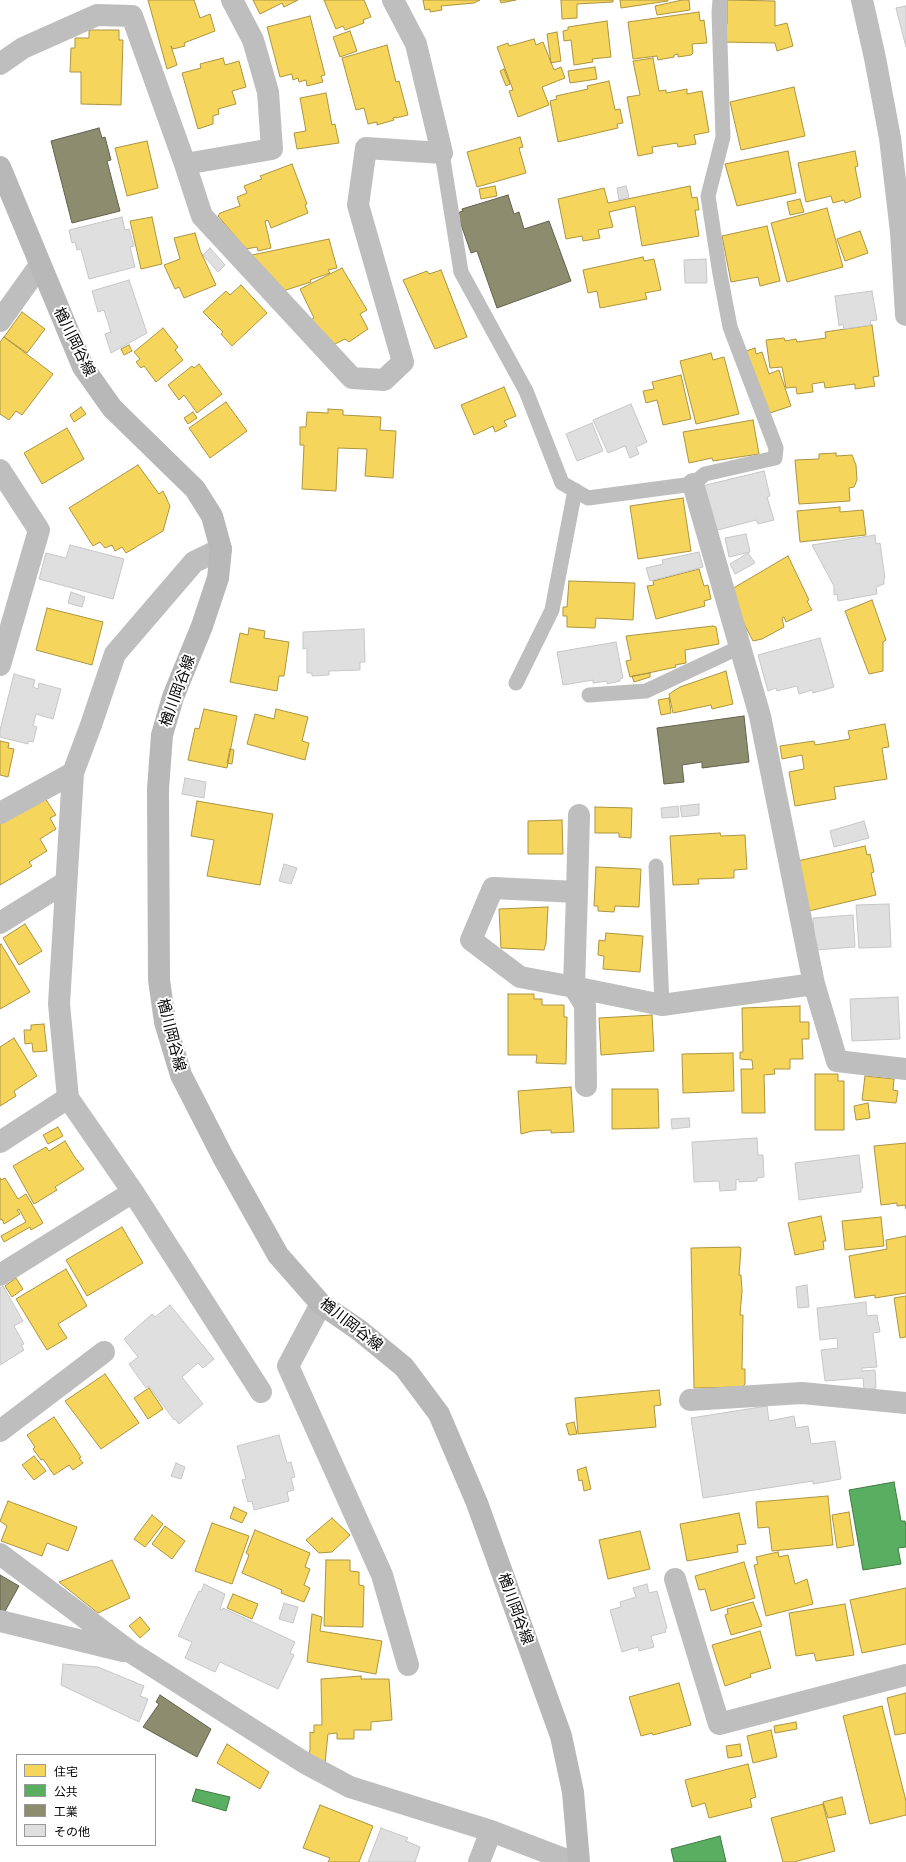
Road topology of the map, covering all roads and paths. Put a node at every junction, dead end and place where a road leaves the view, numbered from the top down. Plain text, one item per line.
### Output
1 (232, 0) edge
2 (393, 0) edge
3 (720, 0) edge
4 (862, 0) edge
5 (0, 64) edge
6 (442, 153) junction
7 (185, 164) junction
8 (0, 167) edge
9 (40, 264) junction
10 (906, 312) edge
11 (906, 315) edge
12 (0, 321) edge
13 (0, 470) edge
14 (693, 484) junction
15 (574, 490) junction
16 (221, 549) junction
17 (740, 647) junction
18 (0, 665) edge
19 (516, 683) dead end
20 (589, 695) dead end
21 (72, 773) junction
22 (0, 813) edge
23 (579, 815) dead end
24 (656, 866) dead end
25 (66, 882) junction
26 (577, 892) junction
27 (0, 923) edge
28 (814, 984) junction
29 (574, 988) junction
30 (662, 1005) junction
31 (906, 1070) edge
32 (586, 1086) dead end
33 (68, 1098) junction
34 (0, 1142) edge
35 (133, 1192) junction
36 (0, 1275) edge
37 (321, 1304) junction
38 (104, 1352) dead end
39 (261, 1392) dead end
40 (690, 1400) dead end
41 (906, 1403) edge
42 (0, 1431) edge
43 (0, 1554) edge
44 (675, 1579) dead end
45 (0, 1621) edge
46 (132, 1653) junction
47 (408, 1665) dead end
48 (906, 1675) edge
49 (491, 1831) junction
50 (479, 1862) edge
51 (572, 1862) edge
52 (579, 1862) edge

1 - 7 street
2 - 6 street
3 - 14 lane
4 - 10 street
5 - 7 street
6 - 7 street
6 - 15 lane
8 - 9 main road, 楢川岡谷線
9 - 12 street
9 - 16 main road, 楢川岡谷線
10 - 11 street
13 - 18 street
14 - 15 lane
14 - 17 street
15 - 19 lane
16 - 21 street
16 - 37 main road, 楢川岡谷線
17 - 20 lane
17 - 28 street
21 - 22 street
21 - 25 street
23 - 26 street
24 - 30 lane
25 - 27 street
25 - 33 street
26 - 29 street
26 - 29 street
28 - 30 street
28 - 31 street
29 - 30 street
29 - 32 street
33 - 34 street
33 - 35 street
35 - 36 street
35 - 39 street
37 - 47 street
37 - 52 main road, 楢川岡谷線
38 - 42 street
40 - 41 street
43 - 46 street
44 - 48 street
45 - 46 street
46 - 49 street
49 - 50 street
49 - 51 street

